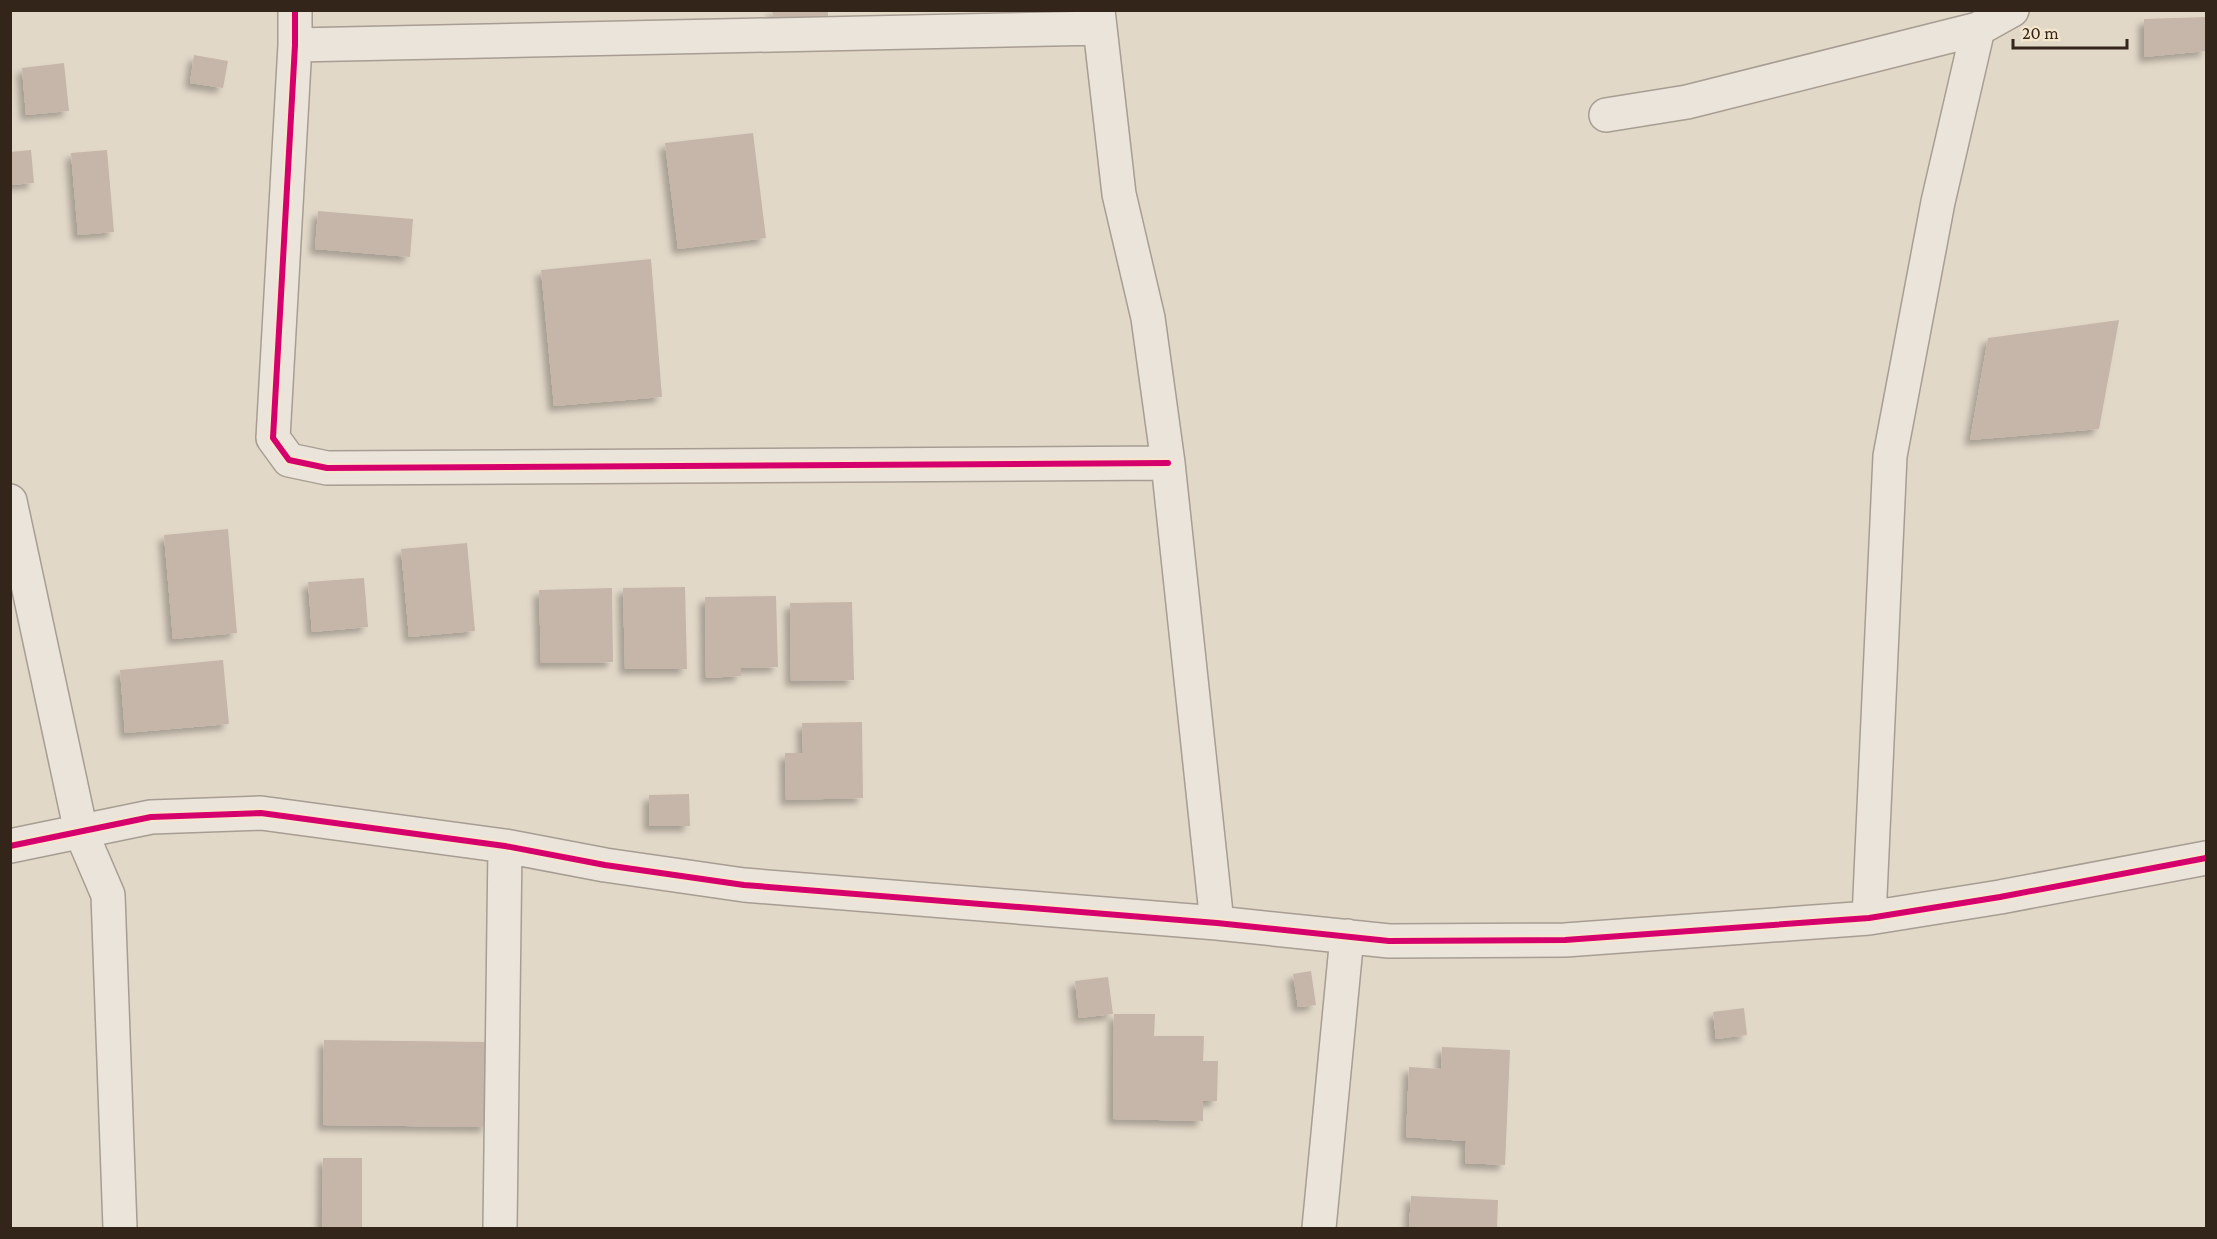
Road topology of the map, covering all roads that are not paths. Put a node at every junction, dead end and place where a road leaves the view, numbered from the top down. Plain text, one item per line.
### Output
1 (295, 10) edge
2 (2012, 10) edge
3 (1099, 19) edge
4 (1978, 29) junction
5 (295, 45) junction
6 (1606, 115) dead end
7 (1168, 463) junction
8 (10, 501) edge
9 (81, 832) junction
10 (10, 846) edge
11 (505, 846) junction
12 (2206, 858) edge
13 (1869, 918) junction
14 (1217, 923) junction
15 (1347, 936) junction
16 (120, 1228) edge
17 (500, 1228) edge
18 (1320, 1228) edge

1 - 5 street
2 - 4 street
3 - 5 street
3 - 7 street
4 - 6 street
4 - 13 street
5 - 7 street
7 - 14 street
8 - 9 street
9 - 10 street
9 - 11 street
9 - 16 street
11 - 14 street
11 - 17 street
12 - 13 street
13 - 15 street
14 - 15 street
15 - 18 street

